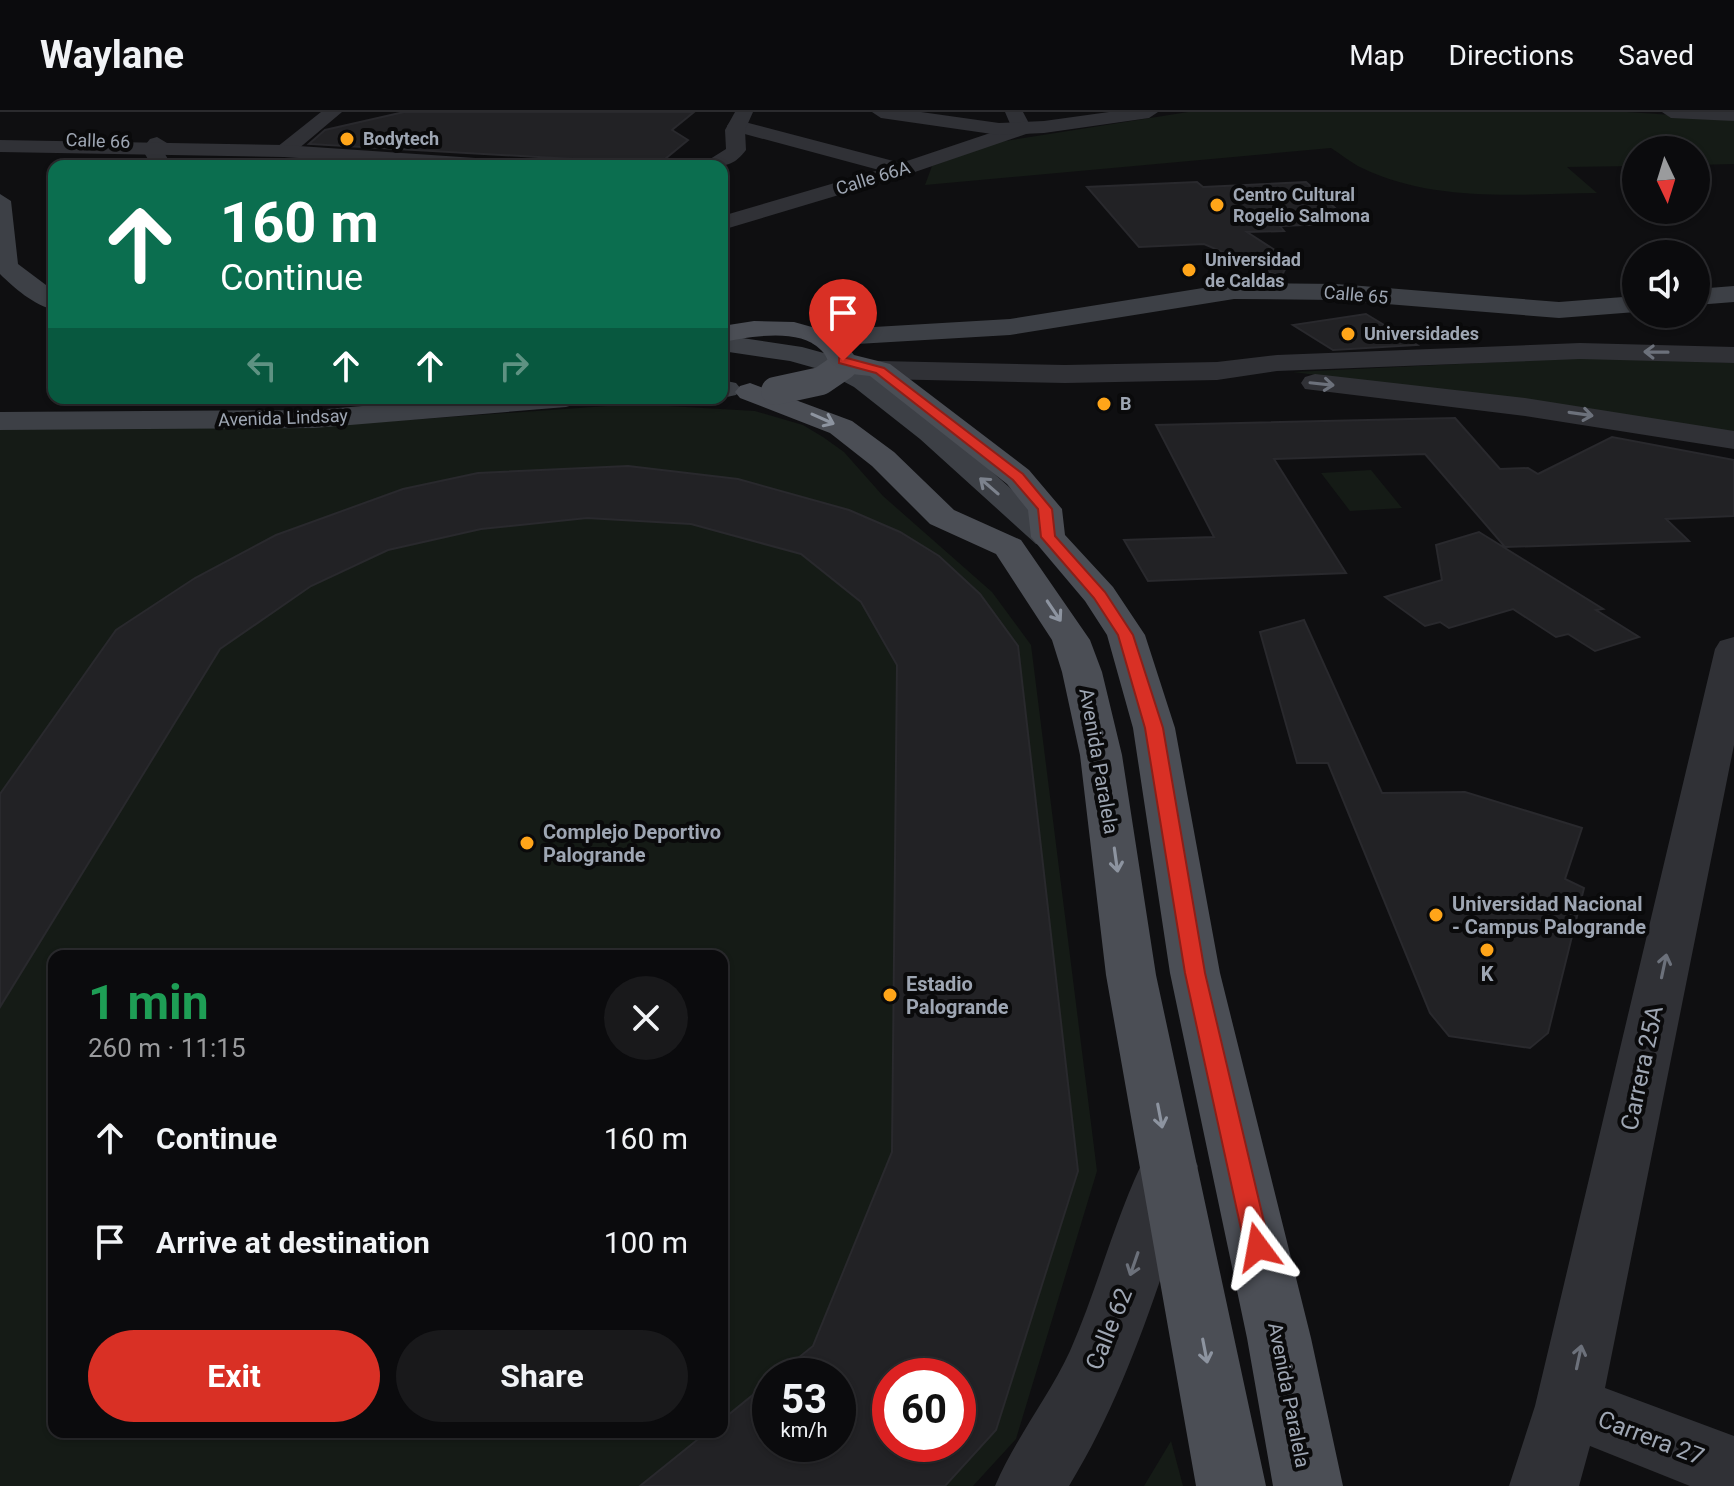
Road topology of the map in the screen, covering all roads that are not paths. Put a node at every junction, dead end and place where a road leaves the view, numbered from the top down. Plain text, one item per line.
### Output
1 (333, 112) edge
2 (881, 112) edge
3 (1149, 112) edge
4 (1671, 112) edge
5 (1734, 115) edge
6 (740, 119) edge
7 (1018, 121) edge
8 (0, 138) edge
9 (0, 146) edge
10 (284, 151) junction
11 (157, 153) edge
12 (417, 160) edge
13 (723, 160) edge
14 (902, 170) junction
15 (0, 201) edge
16 (728, 221) edge
17 (1734, 294) edge
18 (1710, 296) edge
19 (1, 298) edge
20 (48, 298) edge
21 (1622, 305) edge
22 (48, 322) edge
23 (728, 325) edge
24 (768, 328) junction
25 (728, 333) edge
26 (728, 344) edge
27 (838, 354) junction
28 (728, 355) edge
29 (1734, 355) edge
30 (880, 370) junction
31 (1217, 371) junction
32 (959, 372) junction
33 (739, 390) edge
34 (913, 394) junction
35 (317, 404) edge
36 (494, 404) edge
37 (0, 406) edge
38 (0, 421) edge
39 (1734, 440) edge
40 (1028, 542) junction
41 (1734, 649) edge
42 (1169, 1164) junction
43 (1568, 1406) junction
44 (1734, 1470) edge
45 (1030, 1486) edge
46 (1231, 1486) edge
47 (1308, 1486) edge
48 (1544, 1486) edge

1 - 10 street
2 - 7 street
3 - 7 street
4 - 5 street
6 - 13 street
6 - 14 street
7 - 14 street, Calle 66A
8 - 11 street, Calle 66
9 - 11 street, Calle 66
10 - 11 street, Calle 66
10 - 12 street, Calle 66
14 - 16 street, Calle 66A
15 - 20 main road
17 - 18 main road
19 - 22 main road
21 - 27 main road, Calle 65
23 - 24 main road
24 - 25 main road
24 - 27 main road
40 -> 26 main road, Avenida Paralela
27 - 30 main road
27 - 33 main road, bridge
28 - 40 main road, Avenida Paralela
29 -> 31 street
30 - 32 street
30 - 34 main road
31 - 32 street
31 -> 39 street
32 - 34 street
33 -> 40 main road
34 - 40 main road
35 - 37 main road, Avenida Lindsay
36 - 38 main road, Avenida Lindsay
40 -> 42 main road, Avenida Paralela
40 - 47 main road, Avenida Paralela
43 -> 41 street, Carrera 25A
42 -> 45 street, Calle 62
42 -> 46 main road, Avenida Paralela
43 - 44 street, Carrera 27
43 - 48 street, Carrera 25A

